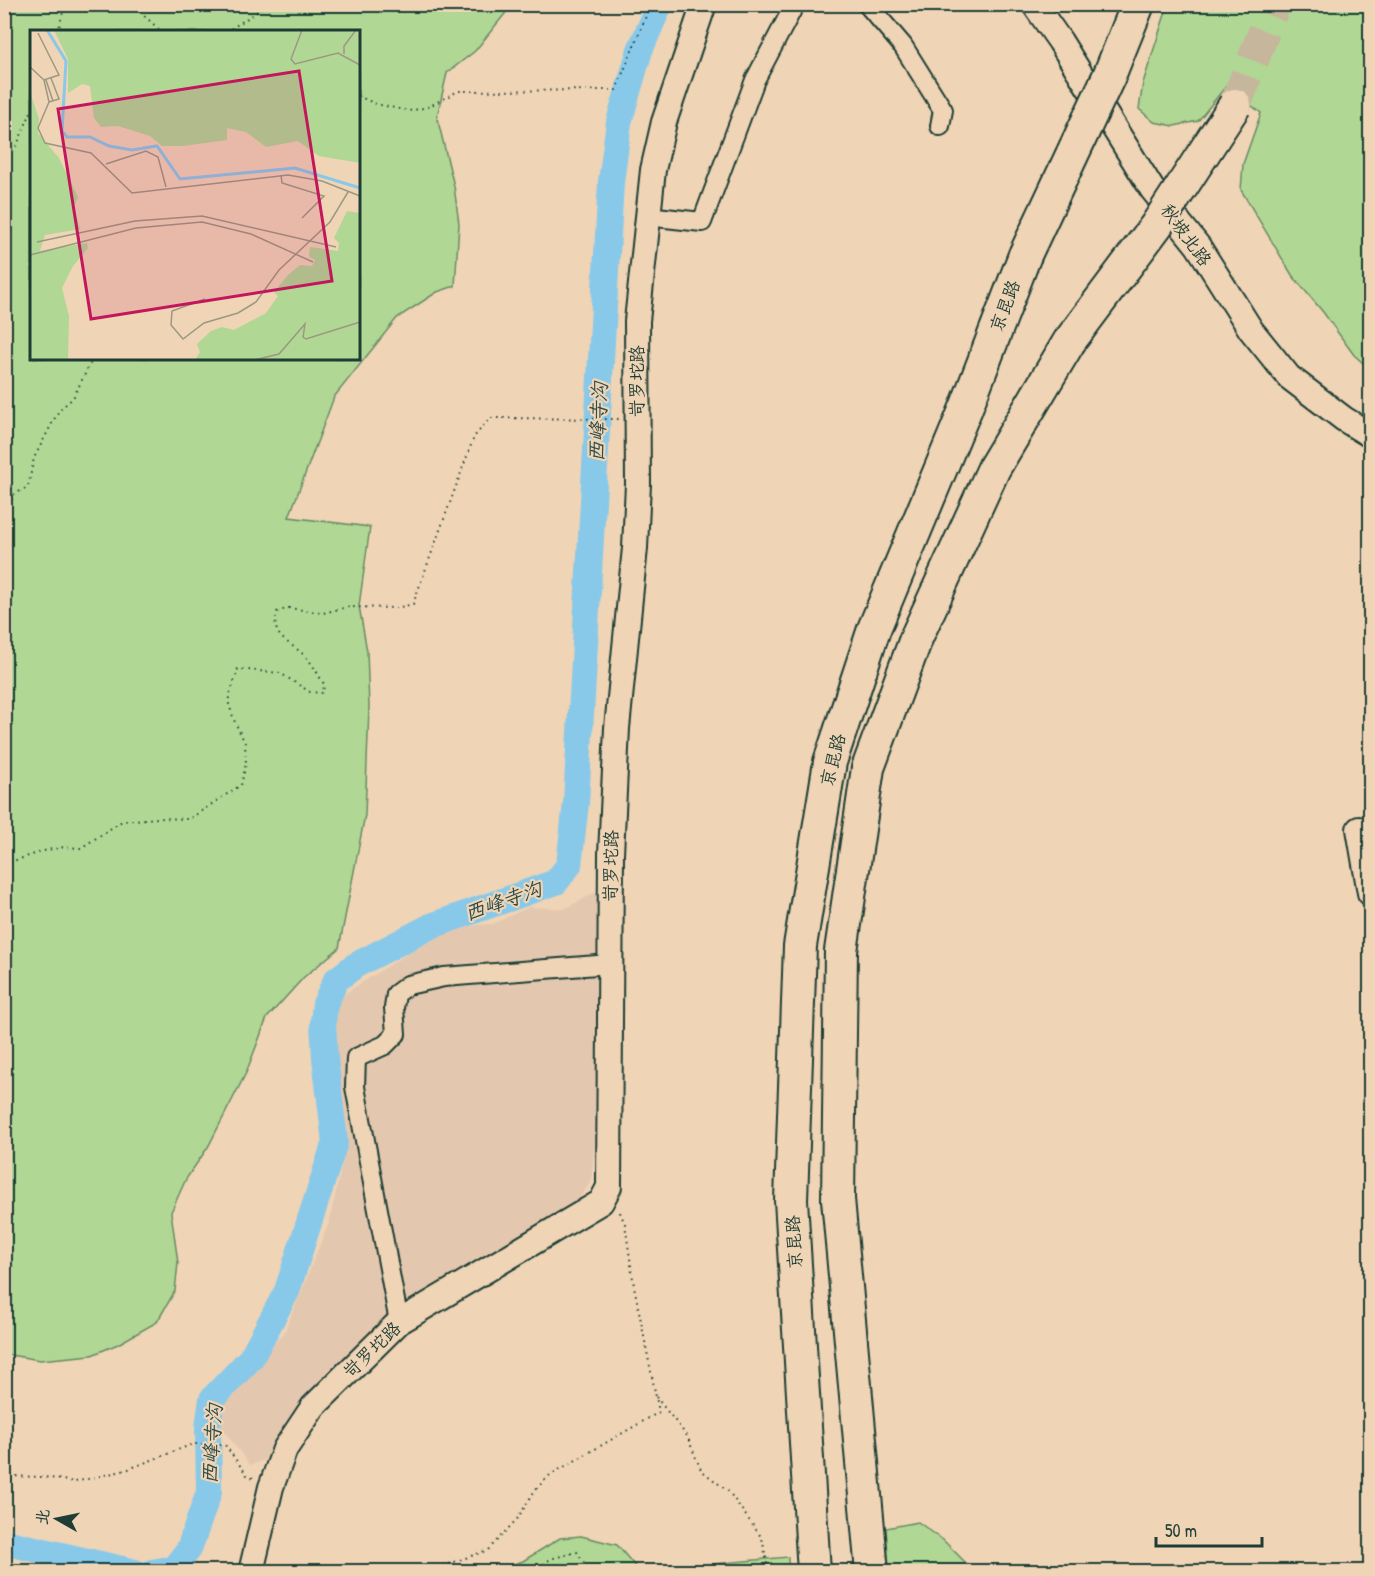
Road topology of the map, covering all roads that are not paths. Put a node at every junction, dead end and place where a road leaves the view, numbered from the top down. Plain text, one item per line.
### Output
1 (704, 4) edge
2 (795, 4) edge
3 (867, 4) edge
4 (1034, 4) edge
5 (1138, 4) edge
6 (1235, 105) tunnel mouth
7 (940, 126) dead end
8 (647, 216) junction
9 (1371, 435) edge
10 (1359, 829) dead end
11 (1371, 893) edge
12 (610, 964) junction
13 (399, 1322) junction
14 (251, 1572) edge
15 (814, 1572) edge
16 (872, 1572) edge

1 - 8 street, 岢罗坨路
2 - 8 street
3 - 7 street
4 - 9 street, 秋坡北路
5 - 15 highway, 京昆路, bridge
6 - 16 highway, 京昆路, bridge
8 - 12 street, 岢罗坨路
10 - 11 street
12 - 13 street, 岢罗坨路
12 - 13 street
13 - 14 street, 岢罗坨路

